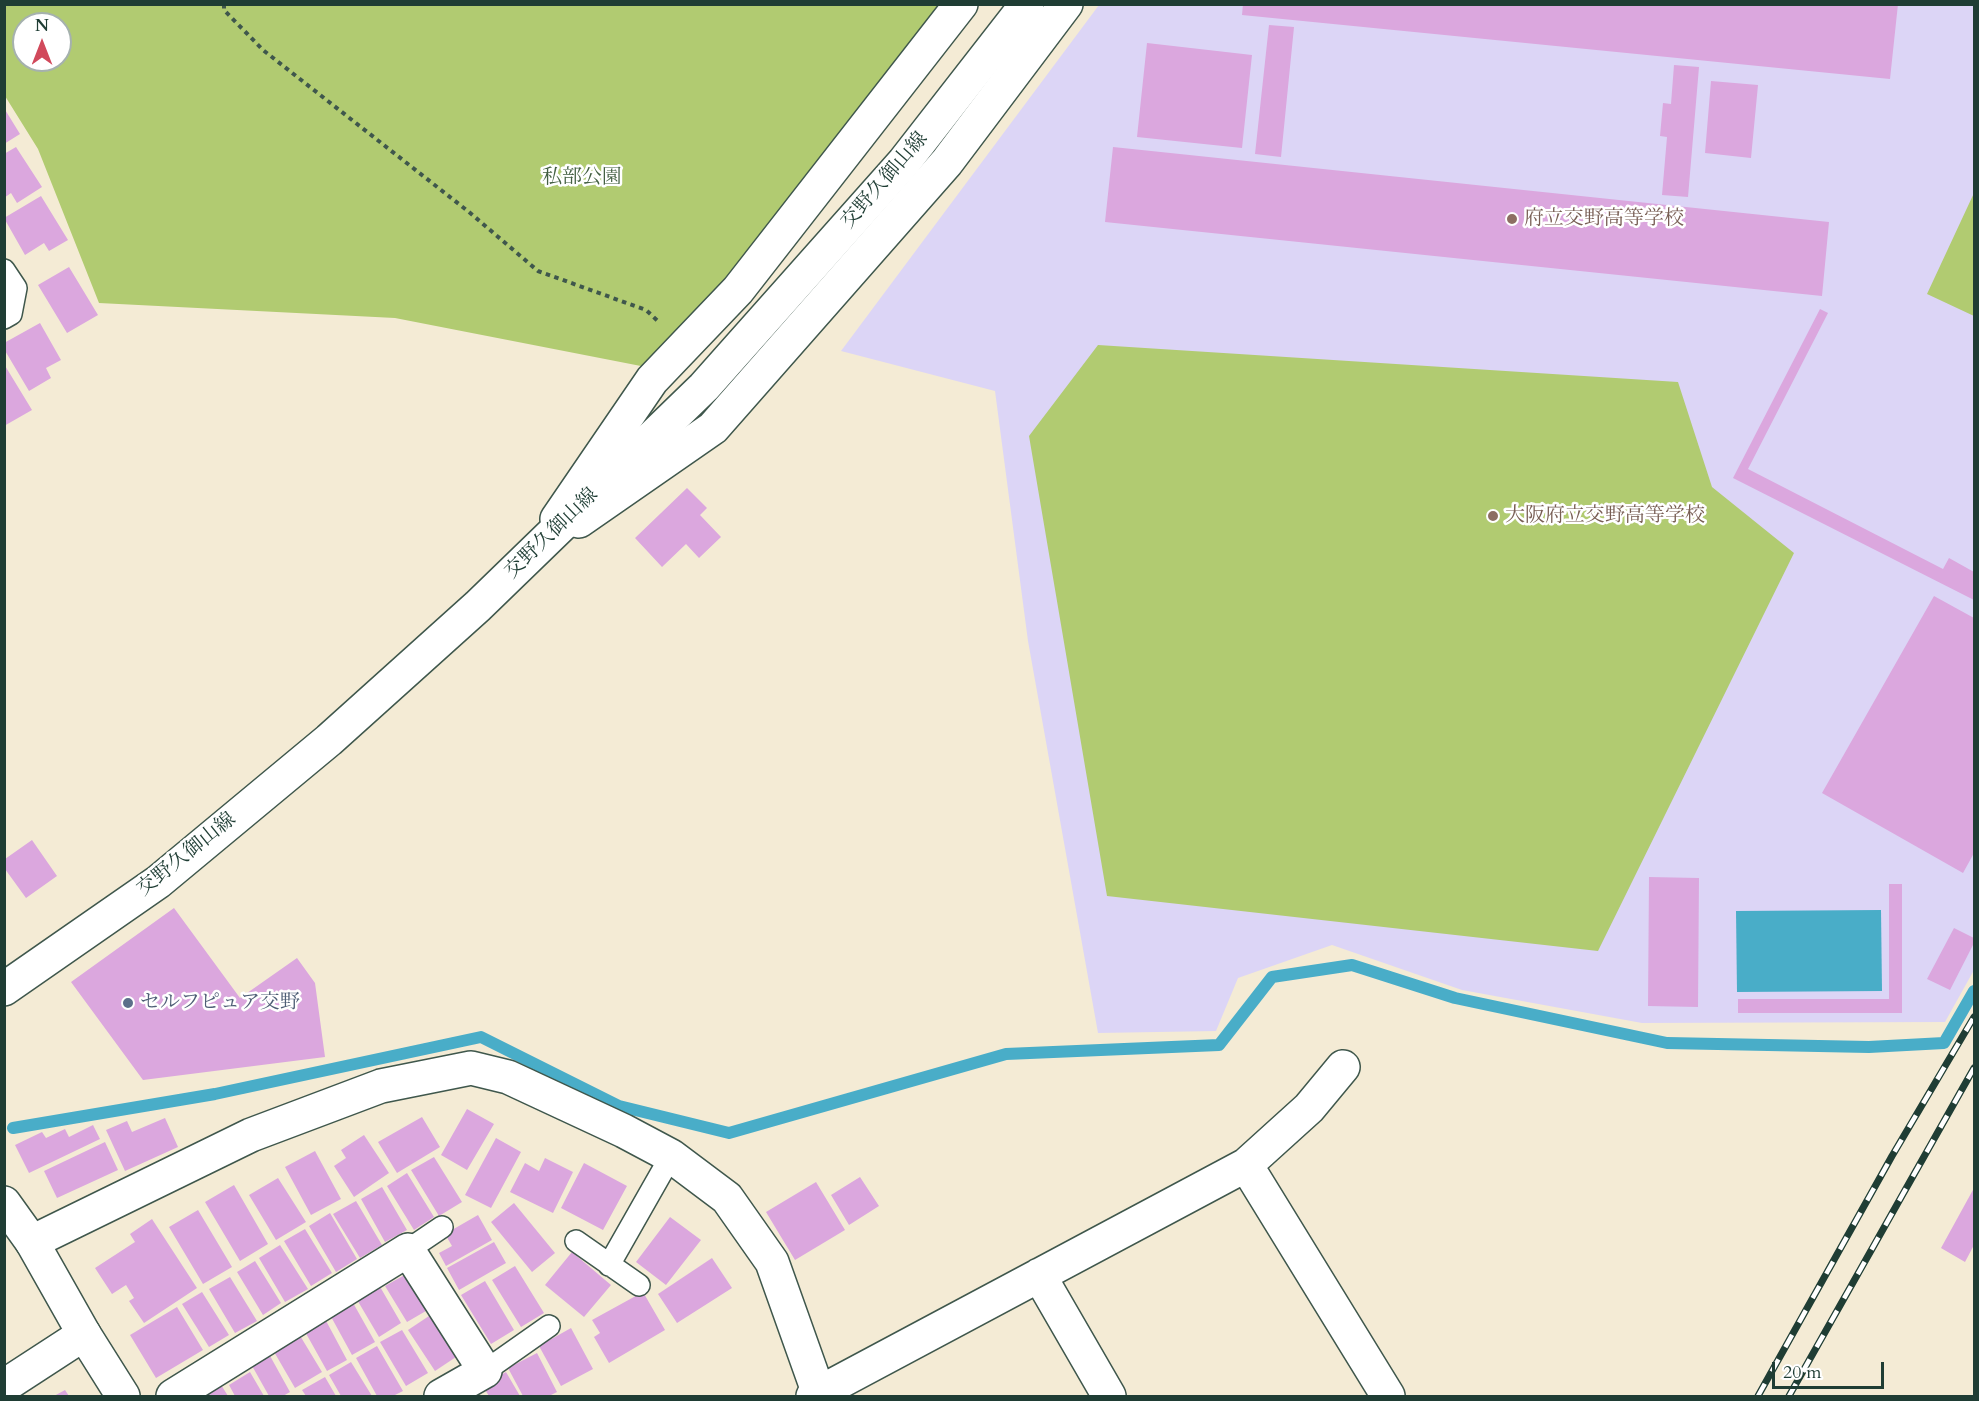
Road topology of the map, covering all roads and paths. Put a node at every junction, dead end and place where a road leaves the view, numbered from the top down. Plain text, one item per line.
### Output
1 (224, 4) edge
2 (961, 4) edge
3 (1027, 4) edge
4 (1066, 4) edge
5 (4, 270) edge
6 (4, 318) edge
7 (685, 346) junction
8 (536, 550) junction
9 (4, 989) edge
10 (1343, 1067) dead end
11 (671, 1156) junction
12 (1246, 1165) junction
13 (4, 1203) edge
14 (442, 1227) dead end
15 (576, 1241) dead end
16 (32, 1242) junction
17 (408, 1250) junction
18 (609, 1265) junction
19 (1039, 1275) junction
20 (639, 1285) dead end
21 (549, 1326) dead end
22 (84, 1334) junction
23 (485, 1371) junction
24 (4, 1386) edge
25 (821, 1395) edge
26 (123, 1396) edge
27 (173, 1396) edge
28 (441, 1396) edge
29 (1109, 1396) edge
30 (1388, 1396) edge

1 - 7 path
2 - 7 street
3 - 8 street, 交野久御山線
4 - 8 street
5 - 6 lane
7 - 8 street
8 - 9 street, 交野久御山線
10 - 12 street
11 - 16 street
11 - 18 lane
11 - 25 street
12 - 19 street
12 - 30 street
13 - 16 street
14 - 17 lane
15 - 18 lane
16 - 22 street
17 - 23 street
17 - 27 street
18 - 20 lane
19 - 25 street
19 - 29 street
21 - 23 lane
22 - 24 street
22 - 26 street
23 - 28 street

